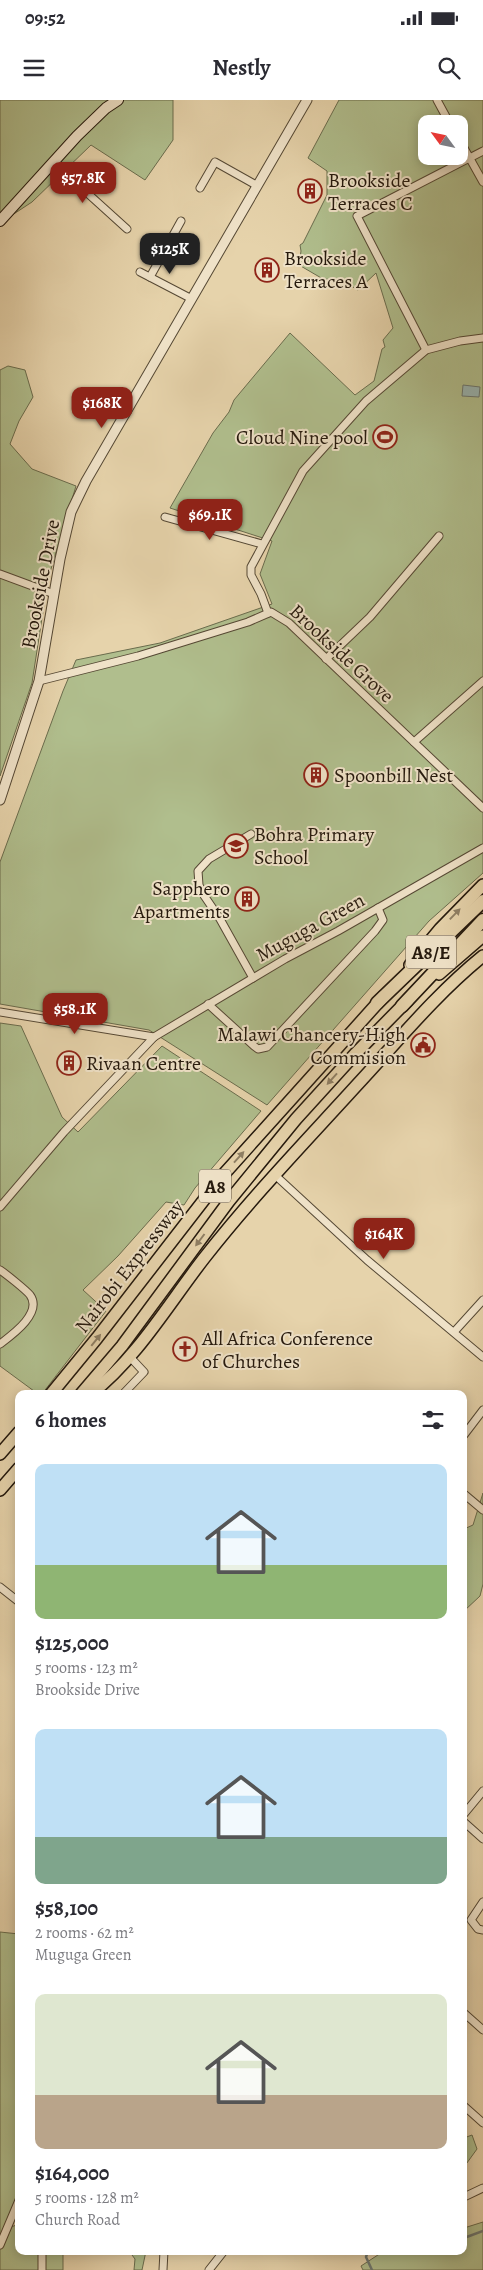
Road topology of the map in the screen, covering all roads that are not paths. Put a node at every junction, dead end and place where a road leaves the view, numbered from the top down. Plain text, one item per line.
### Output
1 (118, 100) edge
2 (307, 100) edge
3 (437, 100) edge
4 (106, 104) edge
5 (445, 115) edge
6 (483, 151) edge
7 (468, 154) edge
8 (470, 158) junction
9 (53, 162) junction
10 (483, 182) edge
11 (256, 185) junction
12 (200, 188) dead end
13 (0, 221) edge
14 (181, 221) dead end
15 (127, 229) dead end
16 (140, 272) dead end
17 (150, 277) junction
18 (190, 298) junction
19 (483, 338) edge
20 (426, 350) junction
21 (165, 517) dead end
22 (439, 536) dead end
23 (262, 544) junction
24 (0, 574) edge
25 (54, 594) junction
26 (268, 613) junction
27 (326, 659) junction
28 (39, 681) junction
29 (483, 681) edge
30 (414, 742) junction
31 (5, 774) edge
32 (0, 800) edge
33 (482, 804) edge
34 (251, 834) dead end
35 (483, 848) edge
36 (483, 885) edge
37 (483, 900) edge
38 (378, 908) junction
39 (483, 920) edge
40 (483, 936) edge
41 (483, 956) edge
42 (254, 978) junction
43 (377, 1003) junction
44 (208, 1004) junction
45 (402, 1006) junction
46 (0, 1012) edge
47 (154, 1037) junction
48 (276, 1176) junction
49 (0, 1207) edge
50 (0, 1270) edge
51 (483, 1300) edge
52 (454, 1332) junction
53 (0, 1344) edge
54 (129, 1356) junction
55 (483, 1357) edge
56 (54, 1390) edge
57 (84, 1390) edge
58 (96, 1390) edge
59 (127, 1390) edge
60 (483, 1410) edge
61 (467, 1431) edge
62 (15, 1437) edge
63 (0, 1454) edge
64 (15, 1473) edge
65 (0, 1490) edge
66 (467, 1497) edge
67 (483, 1510) edge
68 (0, 1587) edge
69 (15, 1599) edge
70 (483, 1791) edge
71 (467, 1810) edge
72 (467, 1825) edge
73 (483, 1839) edge
74 (483, 1902) edge
75 (483, 1930) edge
76 (467, 2016) edge
77 (483, 2030) edge
78 (467, 2109) edge
79 (483, 2123) edge
80 (483, 2188) edge
81 (467, 2196) edge
82 (15, 2209) edge
83 (0, 2245) edge
84 (42, 2255) edge
85 (164, 2255) edge
86 (221, 2255) edge
87 (42, 2270) edge
88 (163, 2270) edge
89 (208, 2270) edge

1 - 4 main road
2 - 11 street, Brookside Drive
3 - 5 street
4 - 9 main road
6 - 8 street
7 - 8 street
8 - 10 street
8 - 20 street
9 - 13 main road
9 - 15 street
11 - 12 street
11 - 18 street, Brookside Drive
14 - 17 street
16 - 17 street
17 - 18 street
18 - 25 street, Brookside Drive
19 - 20 street
20 - 23 street
21 - 23 street
22 - 27 street
23 - 26 street
24 - 25 street
25 - 28 street, Brookside Drive
26 - 27 street, Brookside Grove
26 - 28 street, Brookside Grove
27 - 30 street, Brookside Grove
28 - 31 street, Brookside Drive
29 - 30 street
30 - 33 street, Brookside Grove
31 - 32 street, Brookside Drive
34 - 42 street
35 - 38 street, Muguga Green
43 -> 36 highway, A8
37 - 43 highway, Nairobi Expressway / A8/E
38 - 42 street, Muguga Green
38 - 44 street
39 - 45 highway, Nairobi Expressway / A8/E
40 - 45 highway, A8
41 - 48 highway
42 - 44 street, Muguga Green
56 -> 43 highway, Nairobi Expressway / A8
44 - 47 street, Muguga Green
45 -> 57 highway, Nairobi Expressway / A8
46 - 47 street
47 - 49 street, Muguga Green
48 - 52 street
48 - 54 highway
50 - 53 street
51 - 52 street
52 - 55 street
54 - 58 highway
54 - 59 street
60 - 61 street
62 - 63 highway
64 - 65 highway
66 - 67 street
68 - 69 street
70 - 71 street
72 - 73 street
74 - 75 street
76 - 77 street
78 - 79 street
80 - 81 street
82 - 83 street
84 - 87 street
85 - 88 street
86 - 89 street

